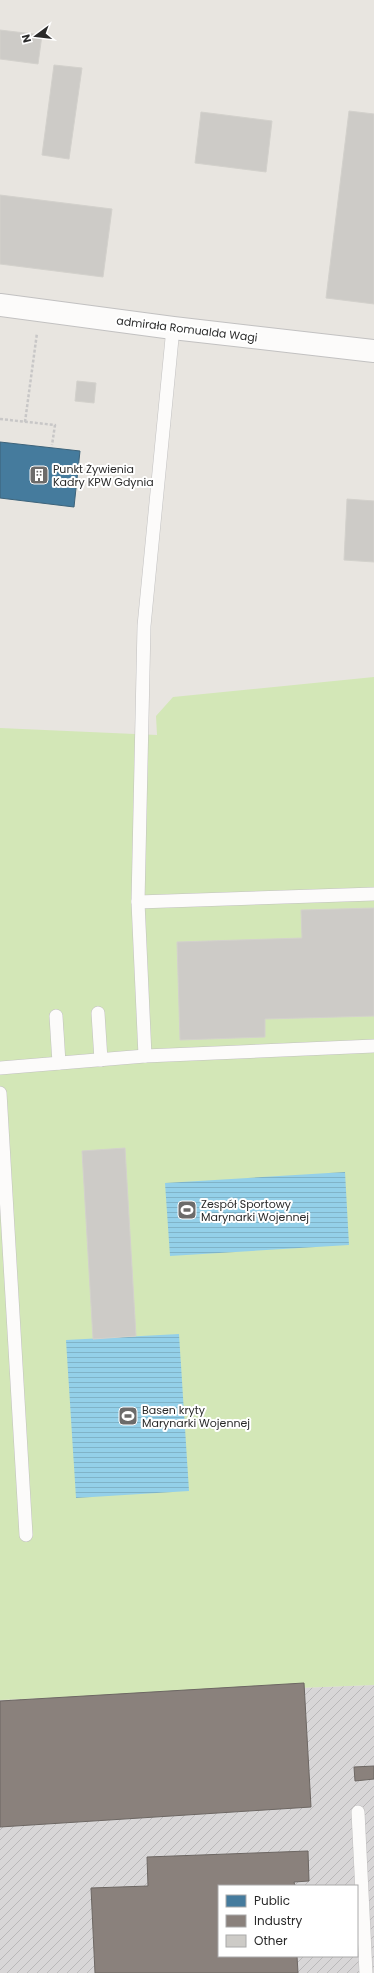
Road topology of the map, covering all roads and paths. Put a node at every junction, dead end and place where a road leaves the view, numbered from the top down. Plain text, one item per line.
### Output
1 (0, 305) edge
2 (40, 310) junction
3 (173, 328) junction
4 (374, 351) edge
5 (0, 419) edge
6 (25, 422) junction
7 (52, 445) dead end
8 (374, 894) edge
9 (138, 902) junction
10 (98, 1013) dead end
11 (56, 1016) dead end
12 (374, 1046) edge
13 (145, 1056) junction
14 (101, 1060) junction
15 (59, 1063) junction
16 (0, 1068) edge
17 (0, 1093) edge
18 (26, 1535) dead end
19 (358, 1812) dead end
20 (366, 1973) edge

1 - 2 street, admirała Romualda Wagi
2 - 3 street, admirała Romualda Wagi
2 - 6 path
3 - 4 street, admirała Romualda Wagi
3 - 9 lane
5 - 6 path
6 - 7 path
8 - 9 lane
9 - 13 lane
10 - 14 lane
11 - 15 lane
12 - 13 lane
13 - 14 lane
14 - 15 lane
15 - 16 lane
17 - 18 lane
19 - 20 lane

